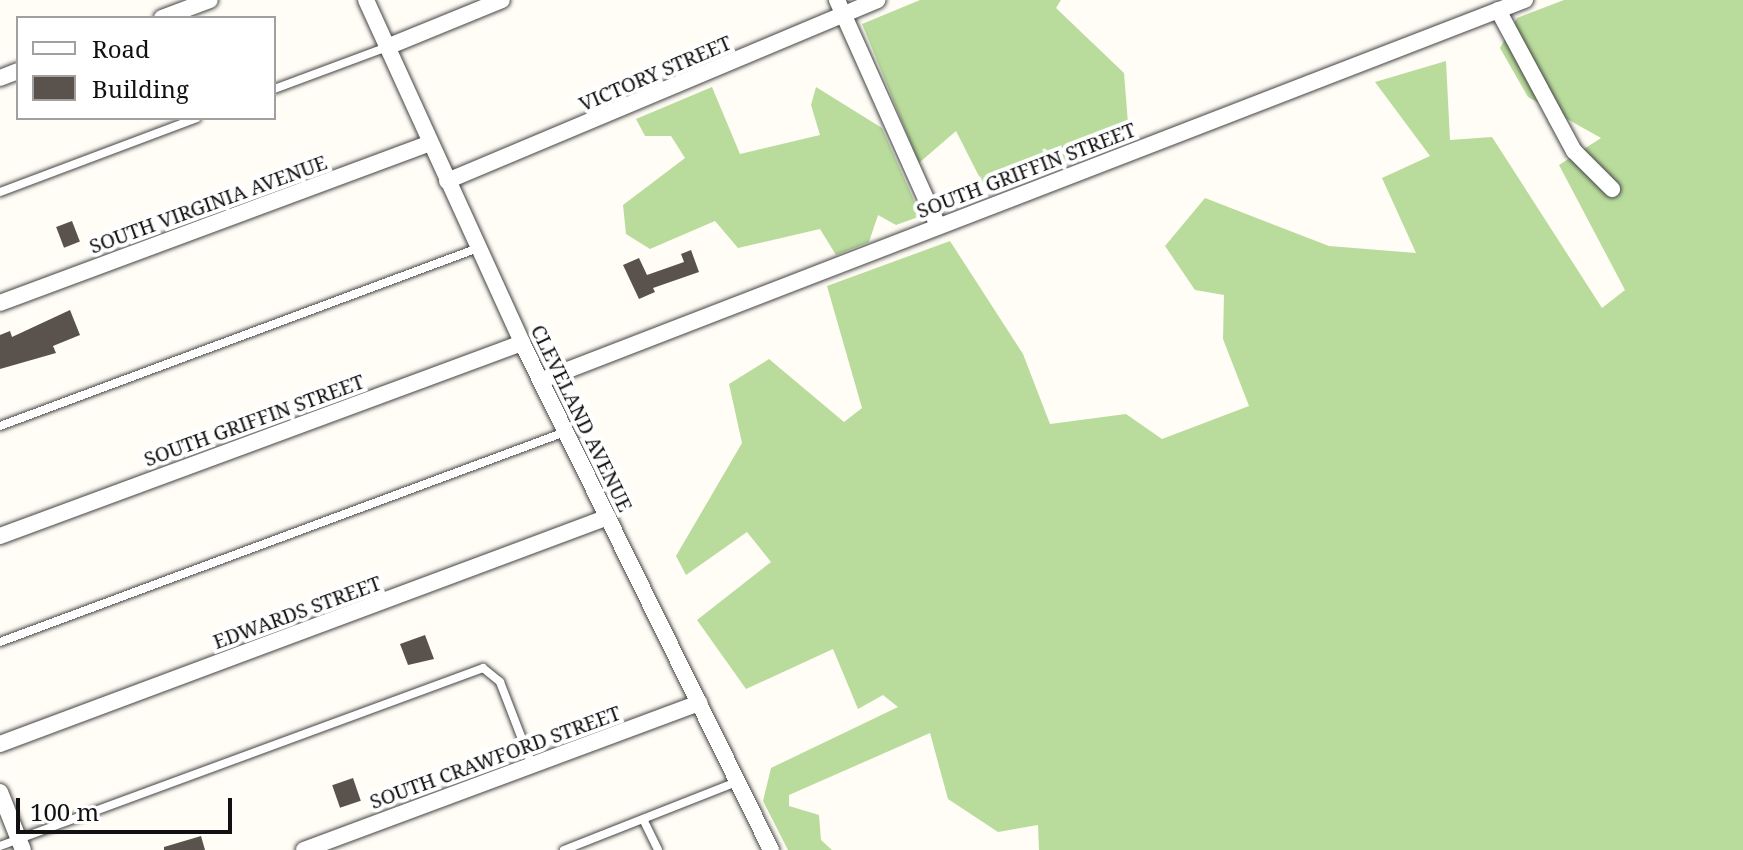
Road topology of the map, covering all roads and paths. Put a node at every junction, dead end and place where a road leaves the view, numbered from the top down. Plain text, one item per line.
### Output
1 (210, 0) edge
2 (366, 0) edge
3 (501, 0) edge
4 (837, 0) edge
5 (877, 0) edge
6 (1525, 0) edge
7 (1498, 10) junction
8 (167, 16) edge
9 (844, 16) junction
10 (387, 47) junction
11 (276, 88) edge
12 (192, 120) edge
13 (430, 143) junction
14 (447, 181) junction
15 (1612, 189) dead end
16 (0, 192) edge
17 (938, 226) junction
18 (478, 248) junction
19 (0, 303) edge
20 (522, 343) junction
21 (542, 380) junction
22 (0, 426) edge
23 (567, 432) junction
24 (608, 517) junction
25 (0, 536) edge
26 (0, 642) edge
27 (700, 703) junction
28 (0, 744) edge
29 (532, 765) junction
30 (737, 782) junction
31 (0, 792) edge
32 (643, 819) junction
33 (20, 844) edge
34 (0, 846) edge
35 (304, 850) edge
36 (564, 850) edge
37 (658, 850) edge
38 (771, 850) edge

1 - 8 street
2 - 10 street, CLEVELAND AVENUE
3 - 10 street
4 - 9 street
5 - 9 street, VICTORY STREET
6 - 7 street, SOUTH GRIFFIN STREET
7 - 15 street
7 - 17 street, SOUTH GRIFFIN STREET
9 - 14 street, VICTORY STREET
9 - 17 street
10 - 11 lane
10 - 13 street, CLEVELAND AVENUE
12 - 16 lane
13 - 14 street, CLEVELAND AVENUE
13 - 19 street, SOUTH VIRGINIA AVENUE
14 - 18 street, CLEVELAND AVENUE
17 - 21 street, SOUTH GRIFFIN STREET
18 - 20 street, CLEVELAND AVENUE
18 - 22 lane
20 - 21 street, CLEVELAND AVENUE
20 - 25 street, SOUTH GRIFFIN STREET
21 - 23 street, CLEVELAND AVENUE
23 - 24 street, CLEVELAND AVENUE
23 - 26 lane
24 - 27 street, CLEVELAND AVENUE
24 - 28 street, EDWARDS STREET
27 - 29 street, SOUTH CRAWFORD STREET
27 - 30 street, CLEVELAND AVENUE
29 - 33 lane
29 - 35 street, SOUTH CRAWFORD STREET
30 - 32 lane
30 - 38 street, CLEVELAND AVENUE
31 - 33 street
32 - 36 lane
32 - 37 lane
33 - 34 lane

